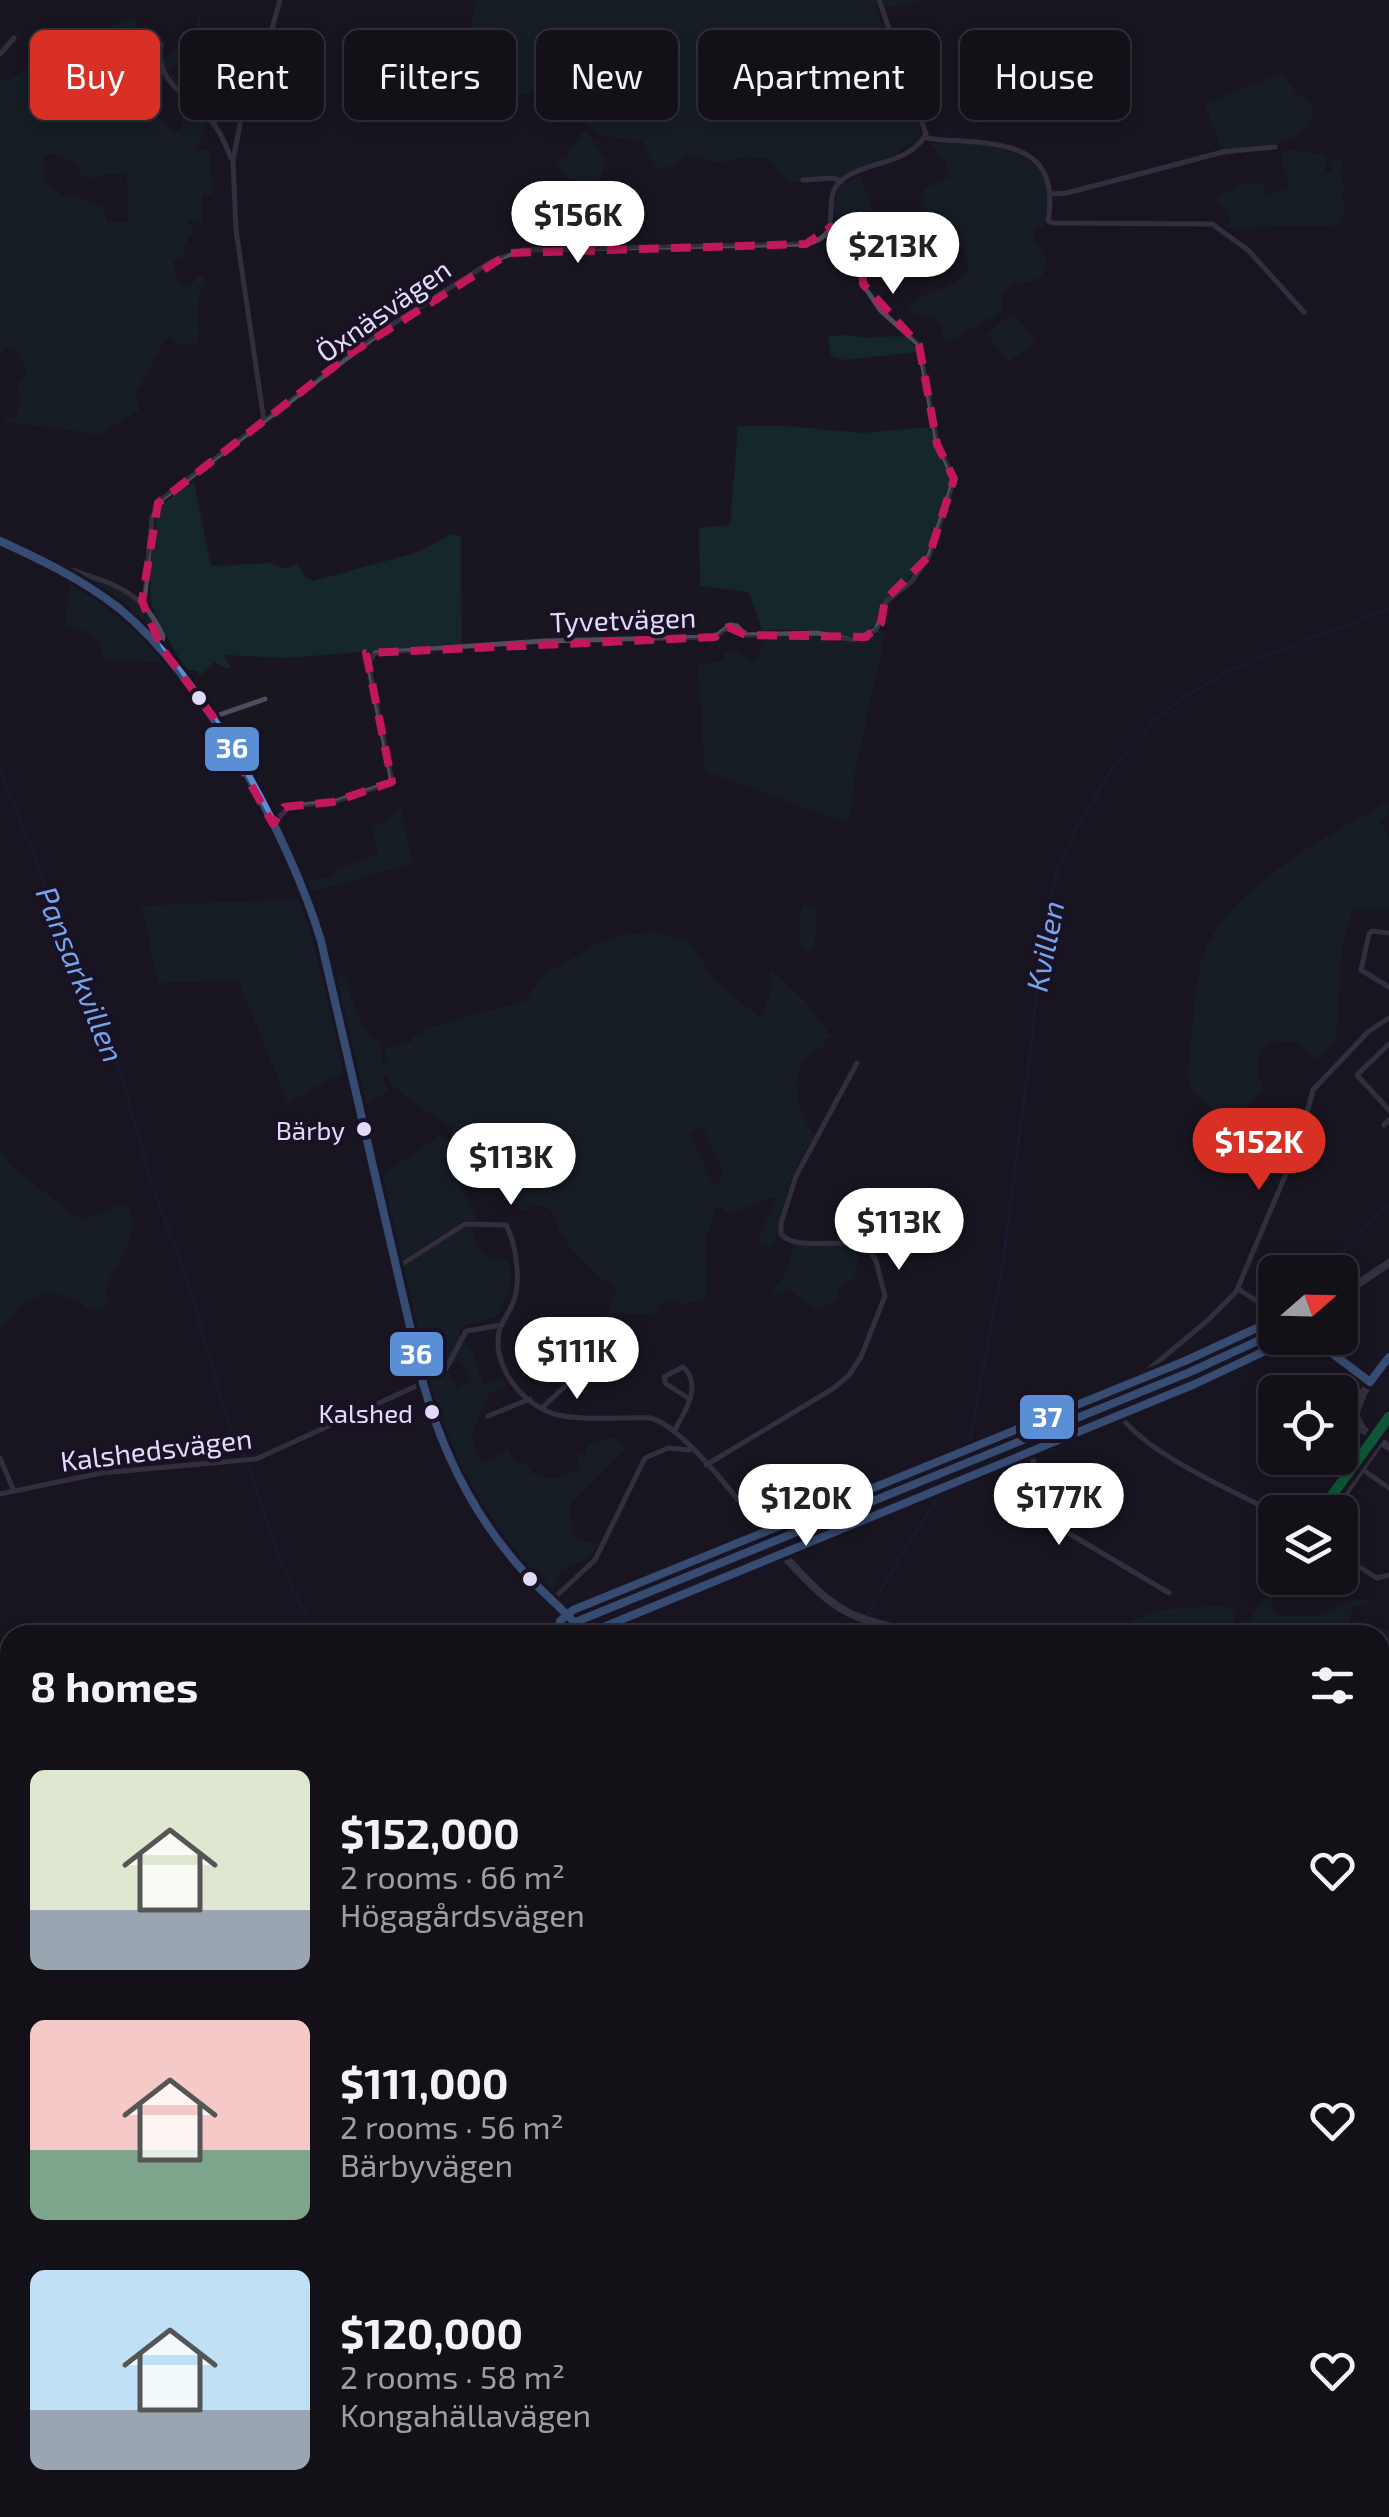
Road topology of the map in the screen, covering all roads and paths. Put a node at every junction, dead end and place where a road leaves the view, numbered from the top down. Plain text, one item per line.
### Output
1 (280, 0) edge
2 (880, 0) edge
3 (14, 38) dead end
4 (161, 44) dead end
5 (0, 54) edge
6 (214, 120) edge
7 (214, 124) junction
8 (924, 137) junction
9 (1275, 147) dead end
10 (232, 161) junction
11 (803, 180) dead end
12 (841, 181) junction
13 (1052, 194) junction
14 (830, 227) junction
15 (862, 240) junction
16 (905, 258) dead end
17 (1304, 312) dead end
18 (264, 421) junction
19 (0, 541) edge
20 (69, 572) junction
21 (142, 601) junction
22 (161, 647) junction
23 (265, 699) dead end
24 (213, 717) junction
25 (273, 824) junction
26 (1389, 933) edge
27 (1389, 987) edge
28 (1389, 1018) edge
29 (1389, 1044) edge
30 (857, 1063) dead end
31 (1389, 1110) edge
32 (1389, 1263) edge
33 (396, 1268) junction
34 (1358, 1284) edge
35 (1238, 1289) junction
36 (1258, 1302) edge
37 (502, 1324) junction
38 (1258, 1342) edge
39 (1334, 1355) edge
40 (1389, 1357) edge
41 (584, 1369) dead end
42 (422, 1381) junction
43 (1370, 1382) junction
44 (1130, 1385) dead end
45 (530, 1399) junction
46 (690, 1399) junction
47 (1114, 1403) junction
48 (542, 1408) junction
49 (488, 1416) dead end
50 (674, 1430) junction
51 (1025, 1439) junction
52 (1385, 1445) edge
53 (693, 1450) junction
54 (0, 1458) edge
55 (706, 1465) junction
56 (1362, 1470) junction
57 (1389, 1488) edge
58 (13, 1490) junction
59 (0, 1494) edge
60 (1345, 1495) edge
61 (1258, 1503) edge
62 (771, 1543) junction
63 (1358, 1566) edge
64 (1389, 1575) edge
65 (1169, 1593) dead end
66 (552, 1600) junction
67 (619, 1606) junction
68 (580, 1621) junction
69 (577, 1625) edge
70 (590, 1625) edge
71 (601, 1625) edge
72 (883, 1625) edge

1 - 10 street
2 - 8 street
3 - 5 street
4 - 7 street
6 - 7 street
7 - 10 street
8 - 12 street
8 - 13 street
9 - 13 street
10 - 18 street
11 - 12 street
12 - 14 street
13 - 17 street
14 - 15 street
14 - 18 street, Öxnäsvägen
15 - 16 street
15 - 25 street, Tyvetvägen
18 - 21 street, Öxnäsvägen
19 - 20 street
20 - 21 street
20 - 22 street
21 - 22 street
22 - 24 street
23 - 24 street
24 - 25 street
25 - 33 street
26 - 27 street
28 - 35 street
29 - 31 street
30 - 55 street
32 - 34 street
33 - 37 street
33 - 42 street
35 - 36 street
35 - 44 street
37 - 42 street, Kalshedsvägen
37 - 45 street
38 - 47 street
39 - 43 street
40 - 43 street
41 - 48 street
42 - 58 street, Kalshedsvägen
42 - 66 street
43 - 52 street
45 - 48 street
45 - 49 street
46 - 46 street
46 - 50 street
47 - 51 street
47 - 61 street
48 - 50 street
50 - 53 street
51 - 62 street
51 - 65 street
52 - 56 street
53 - 55 street
53 - 66 street
54 - 58 street
55 - 62 street
56 - 57 street
56 - 60 street
58 - 59 street, Kalshedsvägen
62 - 67 street
62 - 72 street
63 - 64 street
66 - 68 street
67 - 68 street
67 - 71 street
68 - 69 street
68 - 70 street

